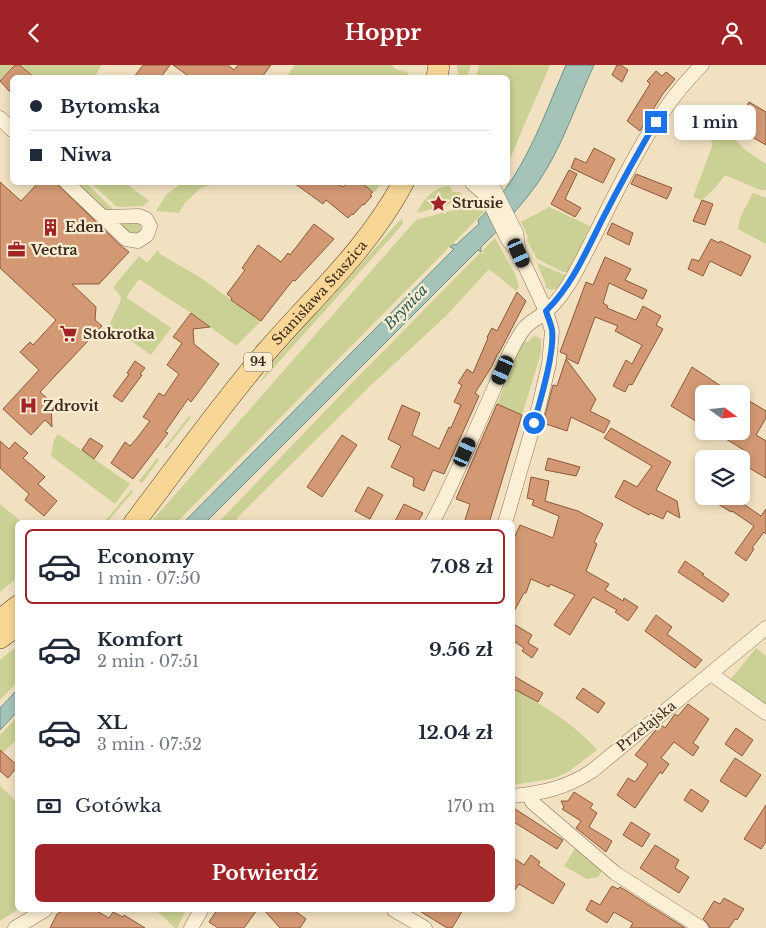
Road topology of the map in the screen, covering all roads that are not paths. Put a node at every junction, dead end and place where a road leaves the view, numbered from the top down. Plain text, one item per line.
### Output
1 (702, 65) edge
2 (0, 119) edge
3 (10, 128) edge
4 (69, 185) edge
5 (405, 185) edge
6 (475, 185) edge
7 (491, 189) edge
8 (104, 217) dead end
9 (546, 311) junction
10 (174, 469) junction
11 (119, 520) edge
12 (136, 520) edge
13 (433, 520) edge
14 (506, 520) edge
15 (15, 608) edge
16 (0, 620) edge
17 (15, 627) edge
18 (766, 628) edge
19 (0, 639) edge
20 (711, 674) junction
21 (766, 713) edge
22 (529, 794) junction
23 (515, 795) edge
24 (41, 912) edge
25 (200, 912) edge
26 (397, 912) edge
27 (15, 928) edge
28 (191, 928) edge
29 (425, 928) edge
30 (701, 928) edge

1 - 9 street
2 - 3 street
4 - 8 street
5 - 10 main road, Stanisława Staszica / 94
6 - 7 street
7 - 9 street
9 - 13 street
9 - 14 street
10 - 11 main road, Stanisława Staszica / 94
10 - 12 main road, Stanisława Staszica / 94
15 - 16 main road
17 - 19 main road
18 - 20 street, Przełajska
20 - 21 street
20 - 22 street, Przełajska
22 - 23 street, Przełajska
22 - 30 street
24 - 27 street
25 - 28 street
26 - 29 street

